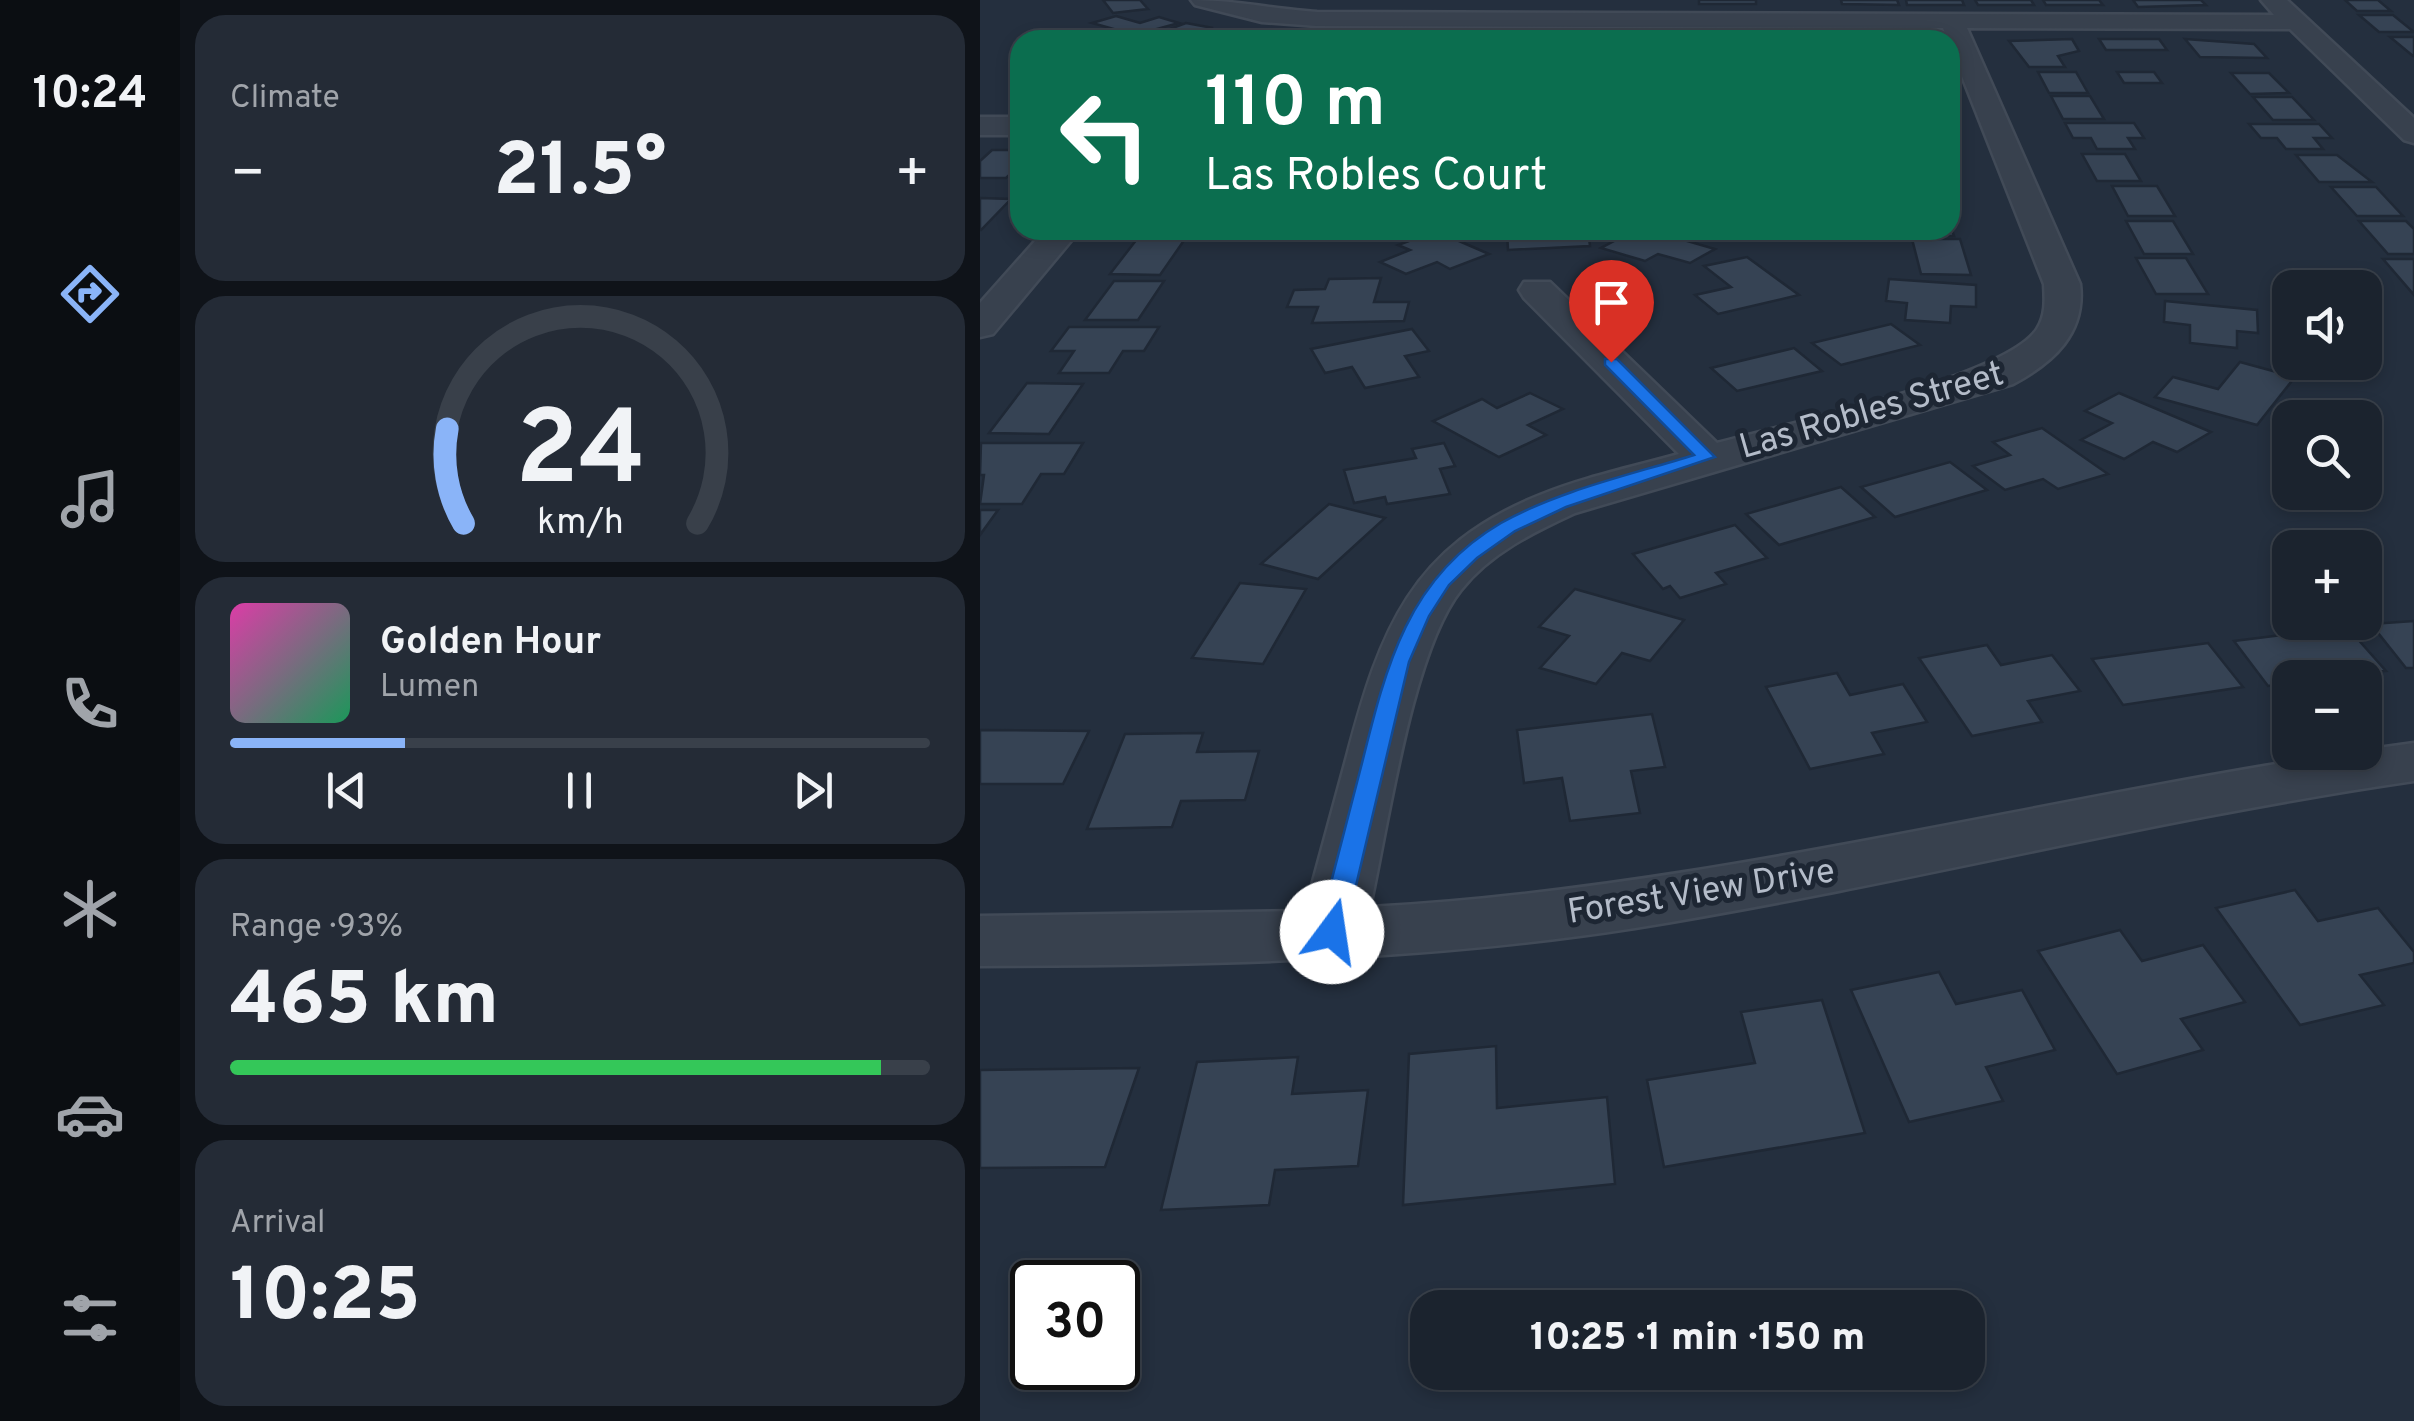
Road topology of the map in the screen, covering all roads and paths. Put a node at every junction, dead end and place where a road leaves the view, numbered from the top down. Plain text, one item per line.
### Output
1 (1203, 0) edge
2 (2273, 0) edge
3 (1478, 10) edge
4 (1952, 21) junction
5 (2296, 22) junction
6 (1954, 30) edge
7 (1960, 52) edge
8 (2380, 101) junction
9 (2414, 102) edge
10 (980, 126) edge
11 (1010, 126) edge
12 (2414, 134) edge
13 (1054, 240) edge
14 (1537, 290) dead end
15 (980, 326) edge
16 (1706, 457) junction
17 (2414, 762) edge
18 (1332, 932) junction
19 (980, 941) edge

1 - 3 street
2 - 5 street
3 - 4 street
4 - 5 street
4 - 6 street, Las Robles Street
5 - 8 street
7 - 16 street, Las Robles Street
8 - 9 street
8 - 12 street
10 - 11 street
13 - 15 street
14 - 16 street
16 - 18 street, Las Robles Street
17 - 18 street, Forest View Drive
18 - 19 street, Forest View Drive

